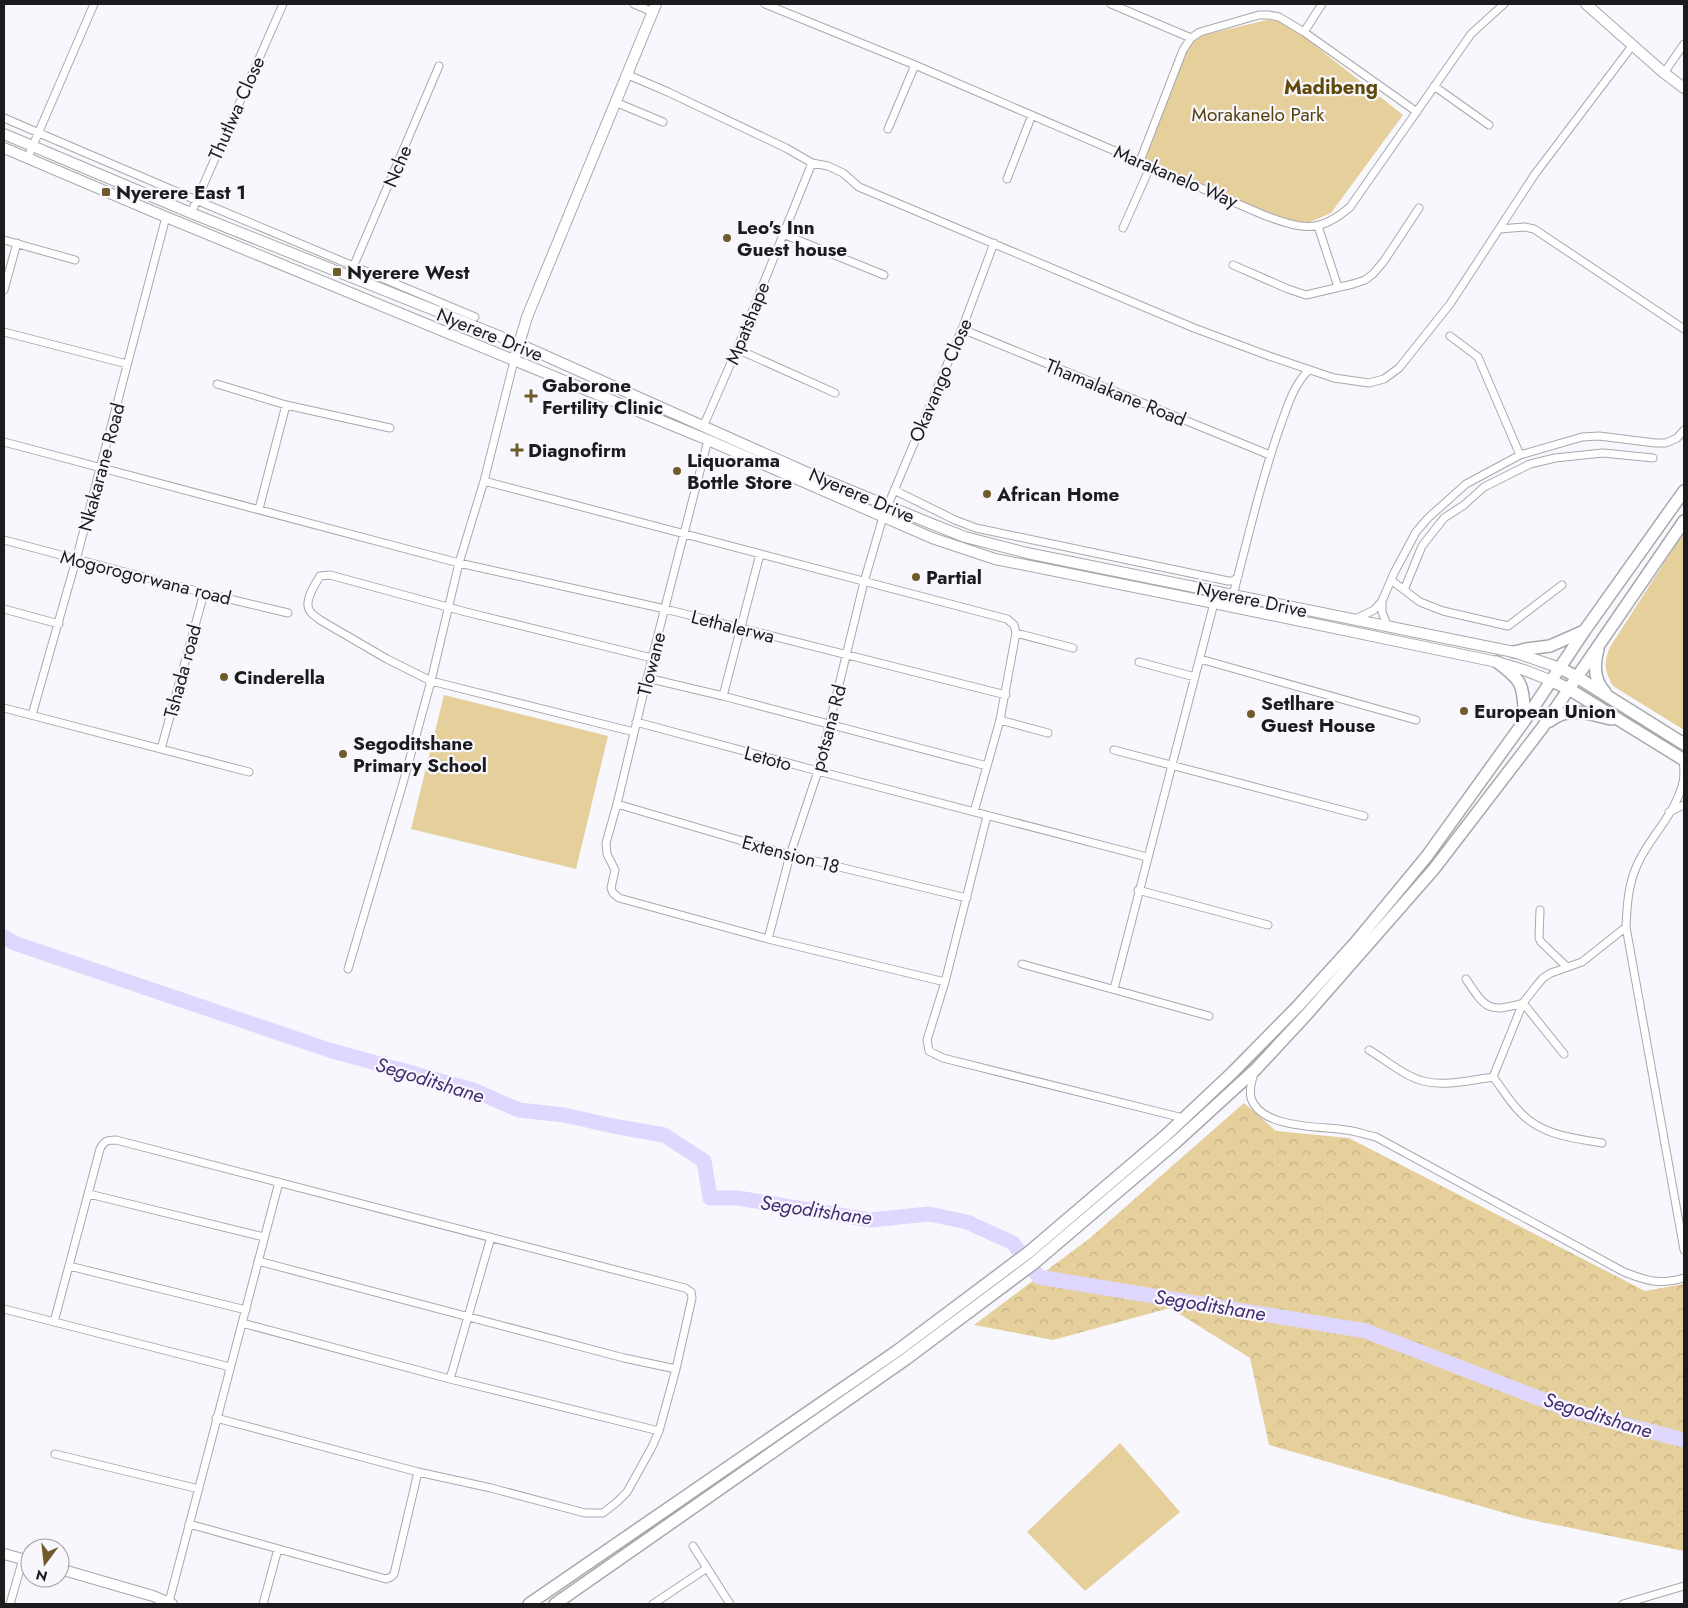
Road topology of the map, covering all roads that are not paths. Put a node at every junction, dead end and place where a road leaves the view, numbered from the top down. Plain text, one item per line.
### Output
1 (94, 4) edge
2 (282, 4) edge
3 (634, 4) edge
4 (765, 4) edge
5 (1111, 4) edge
6 (1322, 4) edge
7 (1504, 4) edge
8 (1586, 4) edge
9 (654, 8) edge
10 (1304, 32) junction
11 (1191, 38) junction
12 (1684, 44) edge
13 (1632, 46) junction
14 (915, 65) junction
15 (440, 66) dead end
16 (1664, 73) junction
17 (626, 74) junction
18 (1434, 86) junction
19 (1684, 88) edge
20 (614, 102) junction
21 (1417, 112) junction
22 (1032, 115) junction
23 (4, 118) edge
24 (663, 122) dead end
25 (1489, 125) dead end
26 (888, 129) dead end
27 (38, 133) junction
28 (4, 134) edge
29 (32, 147) junction
30 (4, 148) edge
31 (28, 158) junction
32 (1140, 161) junction
33 (812, 163) junction
34 (1151, 166) junction
35 (1007, 179) dead end
36 (196, 200) junction
37 (1419, 208) dead end
38 (191, 213) junction
39 (166, 217) junction
40 (1318, 226) junction
41 (1123, 228) dead end
42 (1500, 229) junction
43 (783, 234) junction
44 (4, 240) edge
45 (17, 243) junction
46 (994, 243) junction
47 (75, 260) dead end
48 (354, 265) junction
49 (1233, 265) dead end
50 (884, 275) dead end
51 (1338, 287) junction
52 (4, 290) edge
53 (475, 317) dead end
54 (962, 329) junction
55 (1684, 329) edge
56 (4, 332) edge
57 (1450, 336) dead end
58 (519, 344) junction
59 (737, 349) junction
60 (514, 361) junction
61 (127, 364) junction
62 (1309, 370) junction
63 (216, 384) dead end
64 (835, 393) dead end
65 (286, 405) junction
66 (703, 426) junction
67 (390, 428) dead end
68 (1684, 430) edge
69 (708, 440) junction
70 (4, 442) edge
71 (1270, 455) junction
72 (1520, 455) junction
73 (1653, 458) dead end
74 (100, 468) junction
75 (484, 482) junction
76 (894, 490) junction
77 (1684, 491) edge
78 (888, 506) junction
79 (258, 509) junction
80 (883, 516) junction
81 (1684, 521) edge
82 (684, 532) junction
83 (4, 540) edge
84 (760, 554) junction
85 (76, 560) junction
86 (459, 563) junction
87 (1238, 577) junction
88 (1391, 580) junction
89 (864, 582) junction
90 (1562, 585) dead end
91 (1404, 590) junction
92 (204, 593) junction
93 (1233, 595) junction
94 (1382, 601) junction
95 (1214, 603) junction
96 (448, 608) junction
97 (4, 609) edge
98 (665, 609) junction
99 (288, 613) dead end
100 (1353, 620) junction
101 (58, 624) junction
102 (1388, 627) junction
103 (742, 628) junction
104 (1585, 630) junction
105 (1016, 633) junction
106 (1599, 645) junction
107 (1073, 648) dead end
108 (1514, 652) junction
109 (847, 654) junction
110 (652, 658) junction
111 (1200, 659) junction
112 (1138, 662) dead end
113 (1497, 662) junction
114 (1560, 668) junction
115 (1577, 677) junction
116 (647, 678) junction
117 (1195, 678) junction
118 (431, 681) junction
119 (1552, 681) junction
120 (1569, 689) junction
121 (1006, 695) junction
122 (723, 696) junction
123 (1624, 707) junction
124 (4, 708) edge
125 (32, 715) junction
126 (1000, 720) junction
127 (1416, 720) dead end
128 (1525, 720) junction
129 (1617, 720) junction
130 (636, 722) junction
131 (829, 725) junction
132 (1542, 728) junction
133 (634, 732) junction
134 (1048, 733) dead end
135 (1684, 744) edge
136 (161, 749) junction
137 (1114, 750) dead end
138 (1684, 760) edge
139 (1171, 765) junction
140 (987, 766) junction
141 (818, 771) junction
142 (249, 772) dead end
143 (617, 804) junction
144 (1684, 806) edge
145 (974, 812) junction
146 (1669, 812) junction
147 (987, 816) junction
148 (1364, 816) dead end
149 (790, 854) junction
150 (1147, 857) junction
151 (1138, 890) junction
152 (967, 898) junction
153 (1540, 910) dead end
154 (1268, 925) dead end
155 (1626, 927) junction
156 (768, 939) junction
157 (1022, 964) dead end
158 (1566, 966) junction
159 (348, 969) dead end
160 (1466, 979) dead end
161 (945, 982) junction
162 (1114, 989) junction
163 (1523, 1003) junction
164 (1209, 1016) dead end
165 (1369, 1050) dead end
166 (1564, 1054) dead end
167 (1256, 1068) junction
168 (1493, 1077) junction
169 (1183, 1118) junction
170 (1602, 1143) dead end
171 (279, 1182) junction
172 (88, 1194) junction
173 (264, 1237) junction
174 (491, 1237) junction
175 (1684, 1250) edge
176 (258, 1261) junction
177 (69, 1266) junction
178 (1684, 1278) edge
179 (4, 1309) edge
180 (246, 1310) junction
181 (467, 1316) junction
182 (54, 1322) junction
183 (242, 1323) junction
184 (230, 1367) junction
185 (676, 1369) junction
186 (450, 1379) junction
187 (216, 1418) junction
188 (659, 1430) junction
189 (55, 1454) dead end
190 (418, 1472) junction
191 (199, 1489) junction
192 (189, 1524) junction
193 (693, 1546) dead end
194 (278, 1548) junction
195 (4, 1554) edge
196 (20, 1558) edge
197 (707, 1568) junction
198 (70, 1572) edge
199 (20, 1576) edge
200 (1684, 1586) edge
201 (171, 1603) edge
202 (10, 1604) edge
203 (263, 1604) edge
204 (529, 1604) edge
205 (555, 1604) edge
206 (653, 1604) edge
207 (730, 1604) edge
208 (1623, 1604) edge

1 - 27 street
2 - 36 street, Thutlwa Close
3 - 9 street
4 - 14 street, Marakanelo Way
5 - 11 street
6 - 10 street
7 - 18 street, Marakanelo Way
8 - 13 main road
9 - 17 main road
10 - 11 street
10 - 21 street
11 - 32 street
12 - 16 street
13 - 16 main road
13 - 42 street
14 - 22 street, Marakanelo Way
14 - 26 street
15 - 48 street, Nche
16 - 19 main road
17 - 20 main road
17 - 33 street
18 - 21 street, Marakanelo Way
18 - 25 street
20 - 24 street
20 - 58 main road
21 - 40 street, Marakanelo Way
22 - 32 street, Marakanelo Way
22 - 35 street
23 - 27 street
27 - 29 street
27 - 36 street
28 - 29 main road, Nyerere Drive
29 - 31 street
29 - 38 main road, Nyerere Drive
30 - 31 main road, Nyerere Drive
31 - 39 main road, Nyerere Drive
32 - 34 street, Marakanelo Way
33 - 43 street, Mpatshape
33 - 46 street
34 - 40 street, Marakanelo Way
34 - 41 street
36 - 38 street, Thutlwa Close
36 - 48 street
37 - 51 street
38 - 58 main road, Nyerere Drive
39 - 60 main road, Nyerere Drive
39 - 61 street, Nkakarane Road
40 - 51 street
42 - 55 street
42 - 62 street
43 - 50 street
43 - 59 street, Mpatshape
44 - 45 street
45 - 47 street
45 - 52 street
46 - 54 street, Okavango Close
46 - 62 street
48 - 53 street
49 - 51 street
54 - 71 street, Thamalakane Road
54 - 76 street, Okavango Close
56 - 61 street
57 - 72 street
58 - 60 main road
58 - 66 main road, Nyerere Drive
59 - 64 street
59 - 66 street, Mpatshape
60 - 69 main road, Nyerere Drive
60 - 75 street
61 - 74 street, Nkakarane Road
62 - 71 street
63 - 65 street
65 - 67 street
65 - 79 street
66 - 78 main road, Nyerere Drive
68 - 72 street
69 - 80 main road, Nyerere Drive
69 - 82 street, Tlowane
70 - 74 street, Lethalerwa
71 - 87 street
72 - 88 street
73 - 91 street
74 - 79 street, Lethalerwa
74 - 85 street, Nkakarane Road
75 - 82 street
75 - 86 street
76 - 78 street, Okavango Close
76 - 87 street
77 - 104 main road
78 - 80 street, Okavango Close
78 - 93 main road, Nyerere Drive
79 - 86 street, Lethalerwa
80 - 89 street, potsana Rd
80 - 95 main road, Nyerere Drive
81 - 106 main road
82 - 84 street
82 - 98 street, Tlowane
83 - 85 street, Mogorogorwana road
84 - 89 street
84 - 103 street
85 - 92 street, Mogorogorwana road
85 - 101 street, Nkakarane Road
86 - 96 street
86 - 98 street, Lethalerwa
87 - 93 street
88 - 91 street
88 - 94 street
89 - 105 street
89 - 109 street, potsana Rd
90 - 91 street
92 - 99 street, Mogorogorwana road
92 - 136 street, Tshada road
93 - 100 main road, Nyerere Drive
94 - 100 street
94 - 102 street
95 - 111 street
95 - 113 main road, Nyerere Drive
96 - 110 street
96 - 118 street
96 - 118 street
97 - 101 street
98 - 103 street, Lethalerwa
98 - 110 street, Tlowane
100 - 102 main road, Nyerere Drive
101 - 125 street, Nkakarane Road
102 - 108 main road, Nyerere Drive
103 - 109 street, Lethalerwa
103 - 122 street
104 - 108 main road
104 - 114 main road
105 - 107 street
105 - 121 street
106 - 115 main road
106 - 123 main road
108 - 114 main road, Nyerere Drive
109 - 121 street, Lethalerwa
109 - 131 street, potsana Rd
110 - 116 street, Tlowane
111 - 117 street
111 - 127 street
112 - 117 street
113 - 119 main road, Nyerere Drive
113 - 128 main road
114 - 115 main road
114 - 119 main road
115 - 120 main road
115 - 123 main road
116 - 122 street
116 - 130 street, Tlowane
117 - 139 street
118 - 133 street
118 - 159 street
119 - 120 main road
119 - 128 main road
120 - 129 main road
120 - 132 main road
121 - 126 street
122 - 131 street
123 - 135 main road
124 - 125 street
125 - 136 street
126 - 134 street
126 - 140 street
128 - 169 main road
129 - 132 main road
129 - 138 main road
130 - 133 street, Tlowane
130 - 141 street, Letoto
131 - 140 street
131 - 141 street, potsana Rd
132 - 167 main road
133 - 143 street, Tlowane
136 - 142 street
137 - 139 street
138 - 146 street
139 - 148 street
139 - 150 street
140 - 145 street
141 - 145 street, Letoto
141 - 149 street, potsana Rd
143 - 149 street, Extension 18
143 - 156 street, Tlowane
144 - 146 street
145 - 147 street, Letoto
146 - 155 street
147 - 150 street, Letoto
147 - 152 street
149 - 152 street, Extension 18
149 - 156 street, potsana Rd
150 - 151 street
151 - 154 street
151 - 162 street
152 - 161 street
153 - 158 street
155 - 158 street
155 - 175 street
156 - 161 street
157 - 162 street
158 - 163 street
160 - 163 street
161 - 169 street
162 - 164 street
163 - 166 street
163 - 168 street
165 - 168 street
167 - 178 street
167 - 205 main road
168 - 170 street
169 - 204 main road
171 - 172 street
171 - 173 street
171 - 174 street
172 - 173 street
172 - 177 street
173 - 176 street
174 - 181 street
174 - 185 street
176 - 180 street
176 - 181 street
177 - 180 street
177 - 182 street
179 - 182 street
180 - 183 street
181 - 185 street
181 - 186 street
182 - 184 street
183 - 184 street
183 - 186 street
184 - 187 street
185 - 188 street
186 - 188 street
187 - 190 street
187 - 191 street
188 - 190 street
189 - 191 street
190 - 194 street
191 - 192 street
192 - 194 street
192 - 201 street
193 - 197 street
194 - 203 street
195 - 196 main road
197 - 206 street
197 - 207 street
198 - 201 main road
199 - 202 street
200 - 208 street

